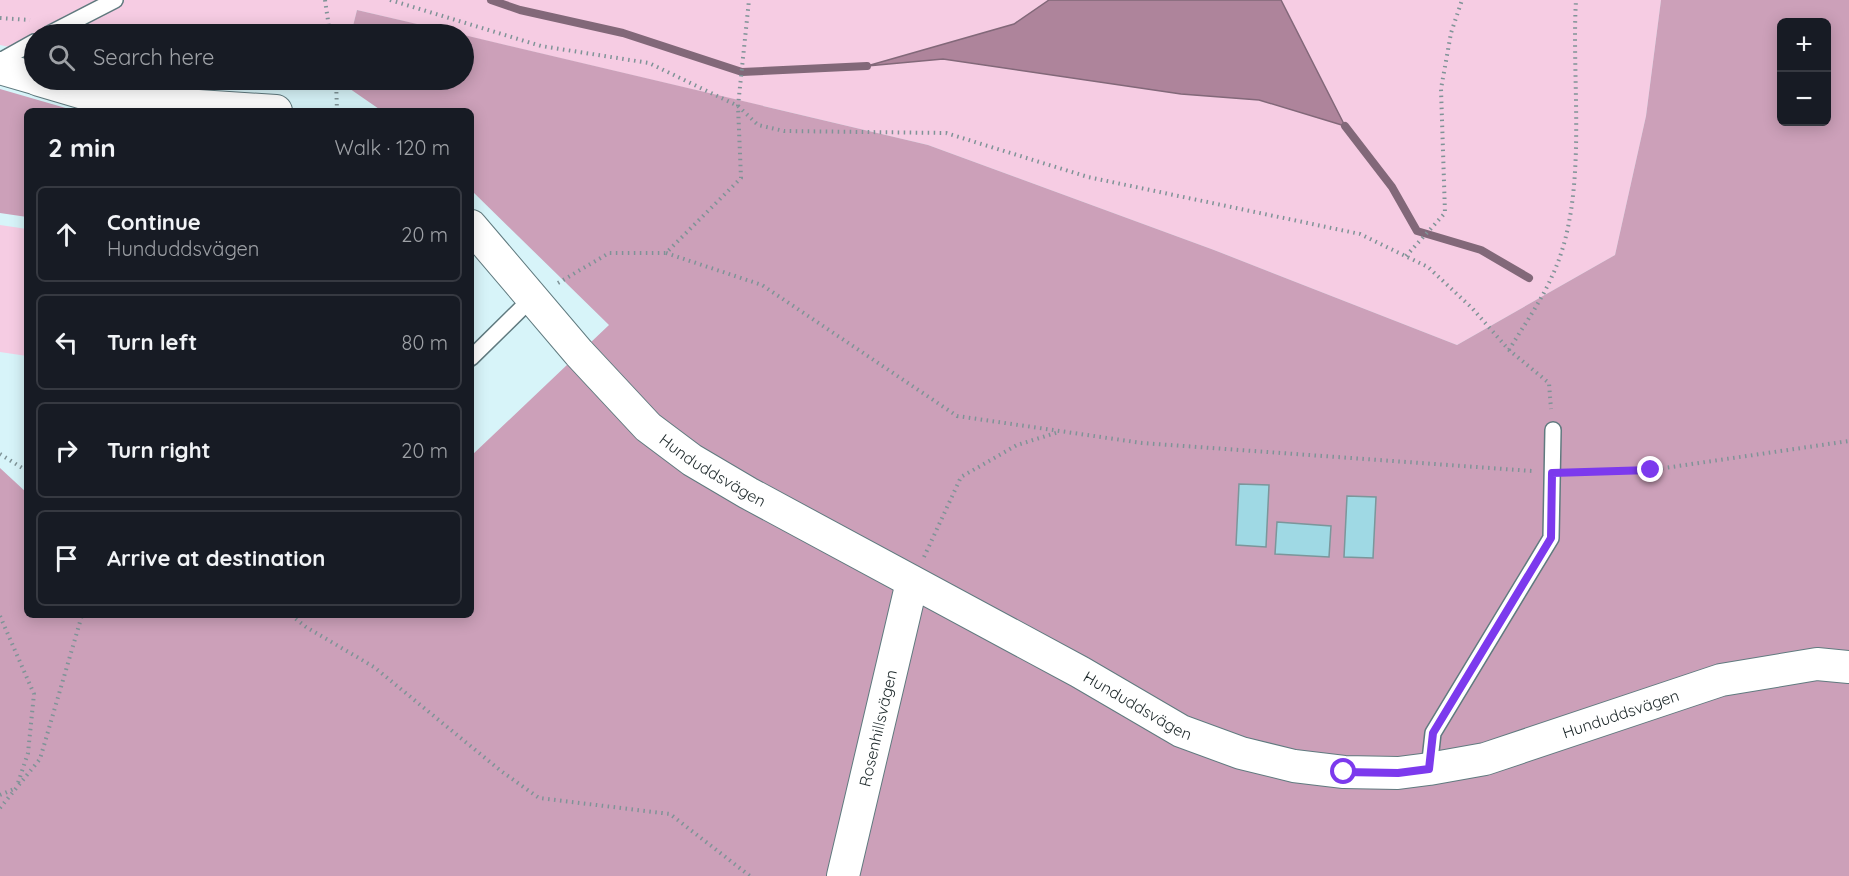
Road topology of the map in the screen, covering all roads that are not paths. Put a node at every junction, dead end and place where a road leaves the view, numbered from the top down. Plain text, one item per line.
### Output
1 (115, 0) edge
2 (68, 24) edge
3 (24, 48) edge
4 (0, 61) edge
5 (0, 68) edge
6 (24, 75) edge
7 (73, 90) edge
8 (230, 108) edge
9 (474, 230) edge
10 (532, 298) junction
11 (474, 355) edge
12 (1553, 430) road end
13 (912, 582) junction
14 (1849, 667) edge
15 (1429, 769) junction
16 (843, 876) edge

1 - 2 lane
3 - 4 lane
5 - 6 street
7 - 8 street
9 - 10 street, Hunduddsvägen
10 - 11 lane
10 - 13 street, Hunduddsvägen
12 - 15 lane
13 - 15 street, Hunduddsvägen
13 - 16 street, Rosenhillsvägen
14 - 15 street, Hunduddsvägen

